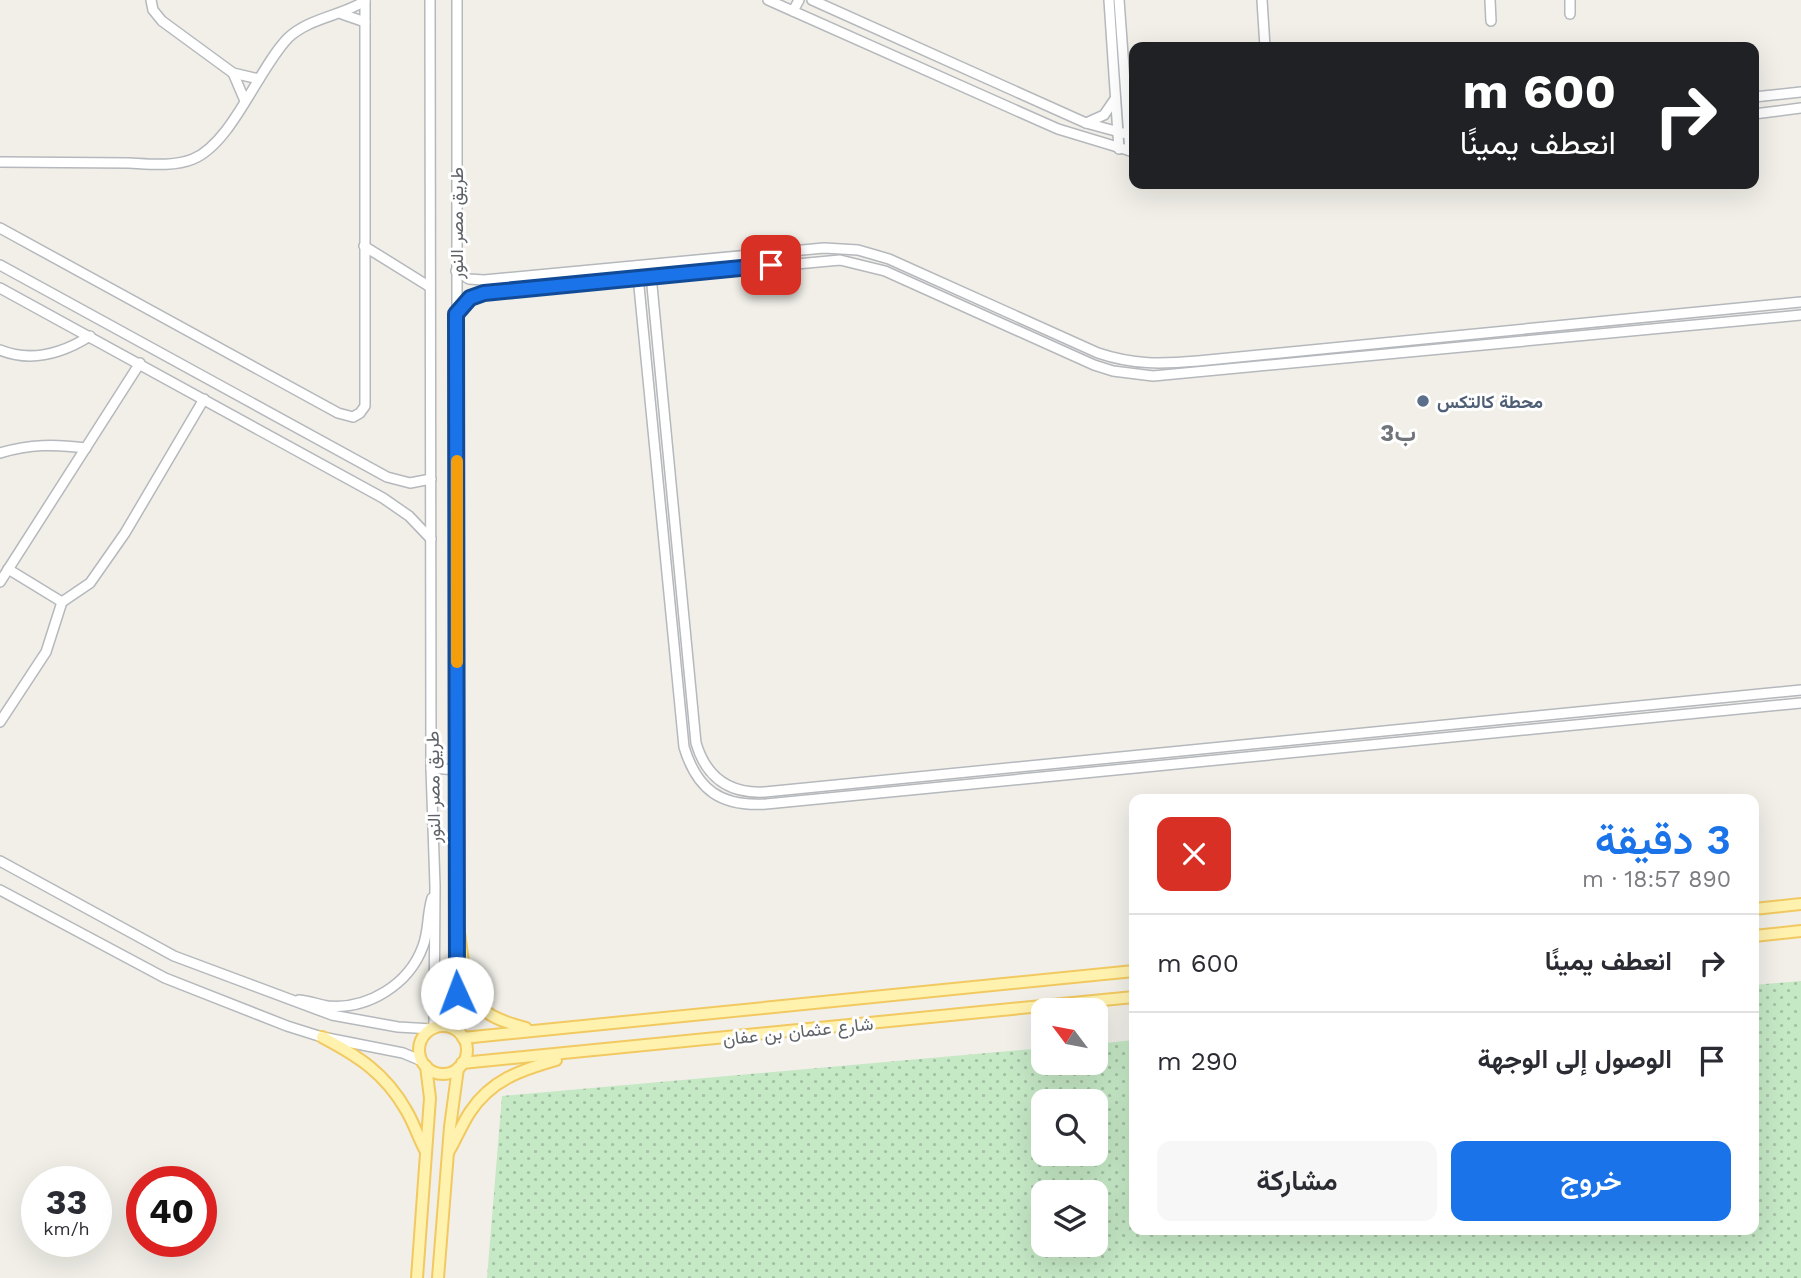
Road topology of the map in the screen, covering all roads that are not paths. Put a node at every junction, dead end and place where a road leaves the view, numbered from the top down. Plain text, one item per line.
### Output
1 (151, 0) edge
2 (430, 0) edge
3 (457, 0) edge
4 (768, 0) edge
5 (799, 0) edge
6 (811, 0) edge
7 (1109, 0) edge
8 (1119, 0) edge
9 (1262, 0) edge
10 (1490, 0) edge
11 (1570, 0) edge
12 (365, 1) edge
13 (793, 11) junction
14 (342, 13) junction
15 (1570, 14) dead end
16 (1491, 21) dead end
17 (365, 22) junction
18 (1265, 42) edge
19 (233, 73) junction
20 (259, 79) junction
21 (1801, 92) edge
22 (1759, 96) edge
23 (1115, 98) junction
24 (245, 101) junction
25 (1126, 102) junction
26 (1129, 108) edge
27 (1801, 108) edge
28 (1759, 113) edge
29 (1129, 122) edge
30 (1086, 123) junction
31 (1118, 132) junction
32 (1129, 135) edge
33 (1119, 149) junction
34 (1129, 151) edge
35 (0, 162) edge
36 (0, 228) edge
37 (365, 246) junction
38 (650, 264) junction
39 (0, 265) edge
40 (637, 266) junction
41 (456, 271) junction
42 (652, 277) junction
43 (639, 278) junction
44 (430, 287) junction
45 (0, 288) edge
46 (1801, 302) edge
47 (456, 314) junction
48 (1801, 315) edge
49 (90, 336) junction
50 (0, 350) edge
51 (140, 363) junction
52 (204, 399) junction
53 (86, 448) junction
54 (0, 453) edge
55 (431, 479) junction
56 (431, 539) junction
57 (8, 569) junction
58 (0, 582) edge
59 (62, 602) junction
60 (1801, 690) edge
61 (1801, 702) edge
62 (0, 722) edge
63 (431, 768) junction
64 (457, 770) junction
65 (0, 861) edge
66 (435, 886) junction
67 (0, 890) edge
68 (1801, 904) edge
69 (1759, 908) edge
70 (457, 918) junction
71 (1801, 931) edge
72 (1759, 935) edge
73 (1129, 971) edge
74 (1129, 997) edge
75 (284, 999) junction
76 (433, 1029) junction
77 (536, 1030) junction
78 (462, 1036) junction
79 (322, 1037) junction
80 (581, 1052) junction
81 (424, 1064) junction
82 (460, 1066) junction
83 (425, 1152) junction
84 (447, 1154) junction
85 (417, 1278) edge
86 (438, 1278) edge

1 - 19 street
2 - 44 street, طريق مصر النور
3 - 41 street, طريق مصر النور
4 - 13 street
5 - 13 street
6 - 30 street
7 - 23 street
8 - 25 street
9 - 18 street
10 - 16 street
11 - 15 street
12 - 14 street
12 - 17 street
13 - 33 street
14 - 17 street
14 - 20 street
17 - 37 street
19 - 20 street
19 - 24 street
20 - 24 street
21 - 22 street
23 - 30 street
23 - 31 street
24 - 35 street
25 - 26 street
25 - 29 street
27 - 28 street
30 - 31 street
31 - 32 street
31 - 33 street
33 - 34 street
36 - 37 street
37 - 44 street
38 - 40 street
38 - 42 street
38 - 46 street
39 - 55 street
40 - 41 street
40 - 43 street
41 - 47 street, طريق مصر النور
42 - 43 street
42 - 48 street
42 - 60 street
43 - 47 street
43 - 61 street
44 - 55 street, طريق مصر النور
45 - 49 street
47 - 64 street, طريق مصر النور
49 - 50 street
49 - 51 street
51 - 52 street
51 - 53 street
52 - 56 street
52 - 59 street
53 - 54 street
53 - 57 street
55 - 56 street, طريق مصر النور
56 - 63 street, طريق مصر النور
57 - 58 street
57 - 59 street
59 - 62 street
63 - 64 street
63 - 66 street, طريق مصر النور
64 - 70 street, طريق مصر النور
65 - 75 street
66 - 75 street
66 - 76 street, طريق مصر النور
67 - 79 street
68 - 69 main road
70 - 77 main road
70 - 78 street, طريق مصر النور
71 - 72 main road
73 - 77 main road, شارع عثمان بن عفان
74 - 80 main road, شارع عثمان بن عفان
75 - 76 street
76 - 78 main road
76 - 81 main road
77 - 78 main road, شارع عثمان بن عفان
78 - 82 main road
79 - 81 street
79 - 83 main road
80 - 82 main road, شارع عثمان بن عفان
80 - 84 main road
81 - 82 main road
81 - 83 main road
82 - 84 main road
83 - 85 main road
84 - 86 main road

